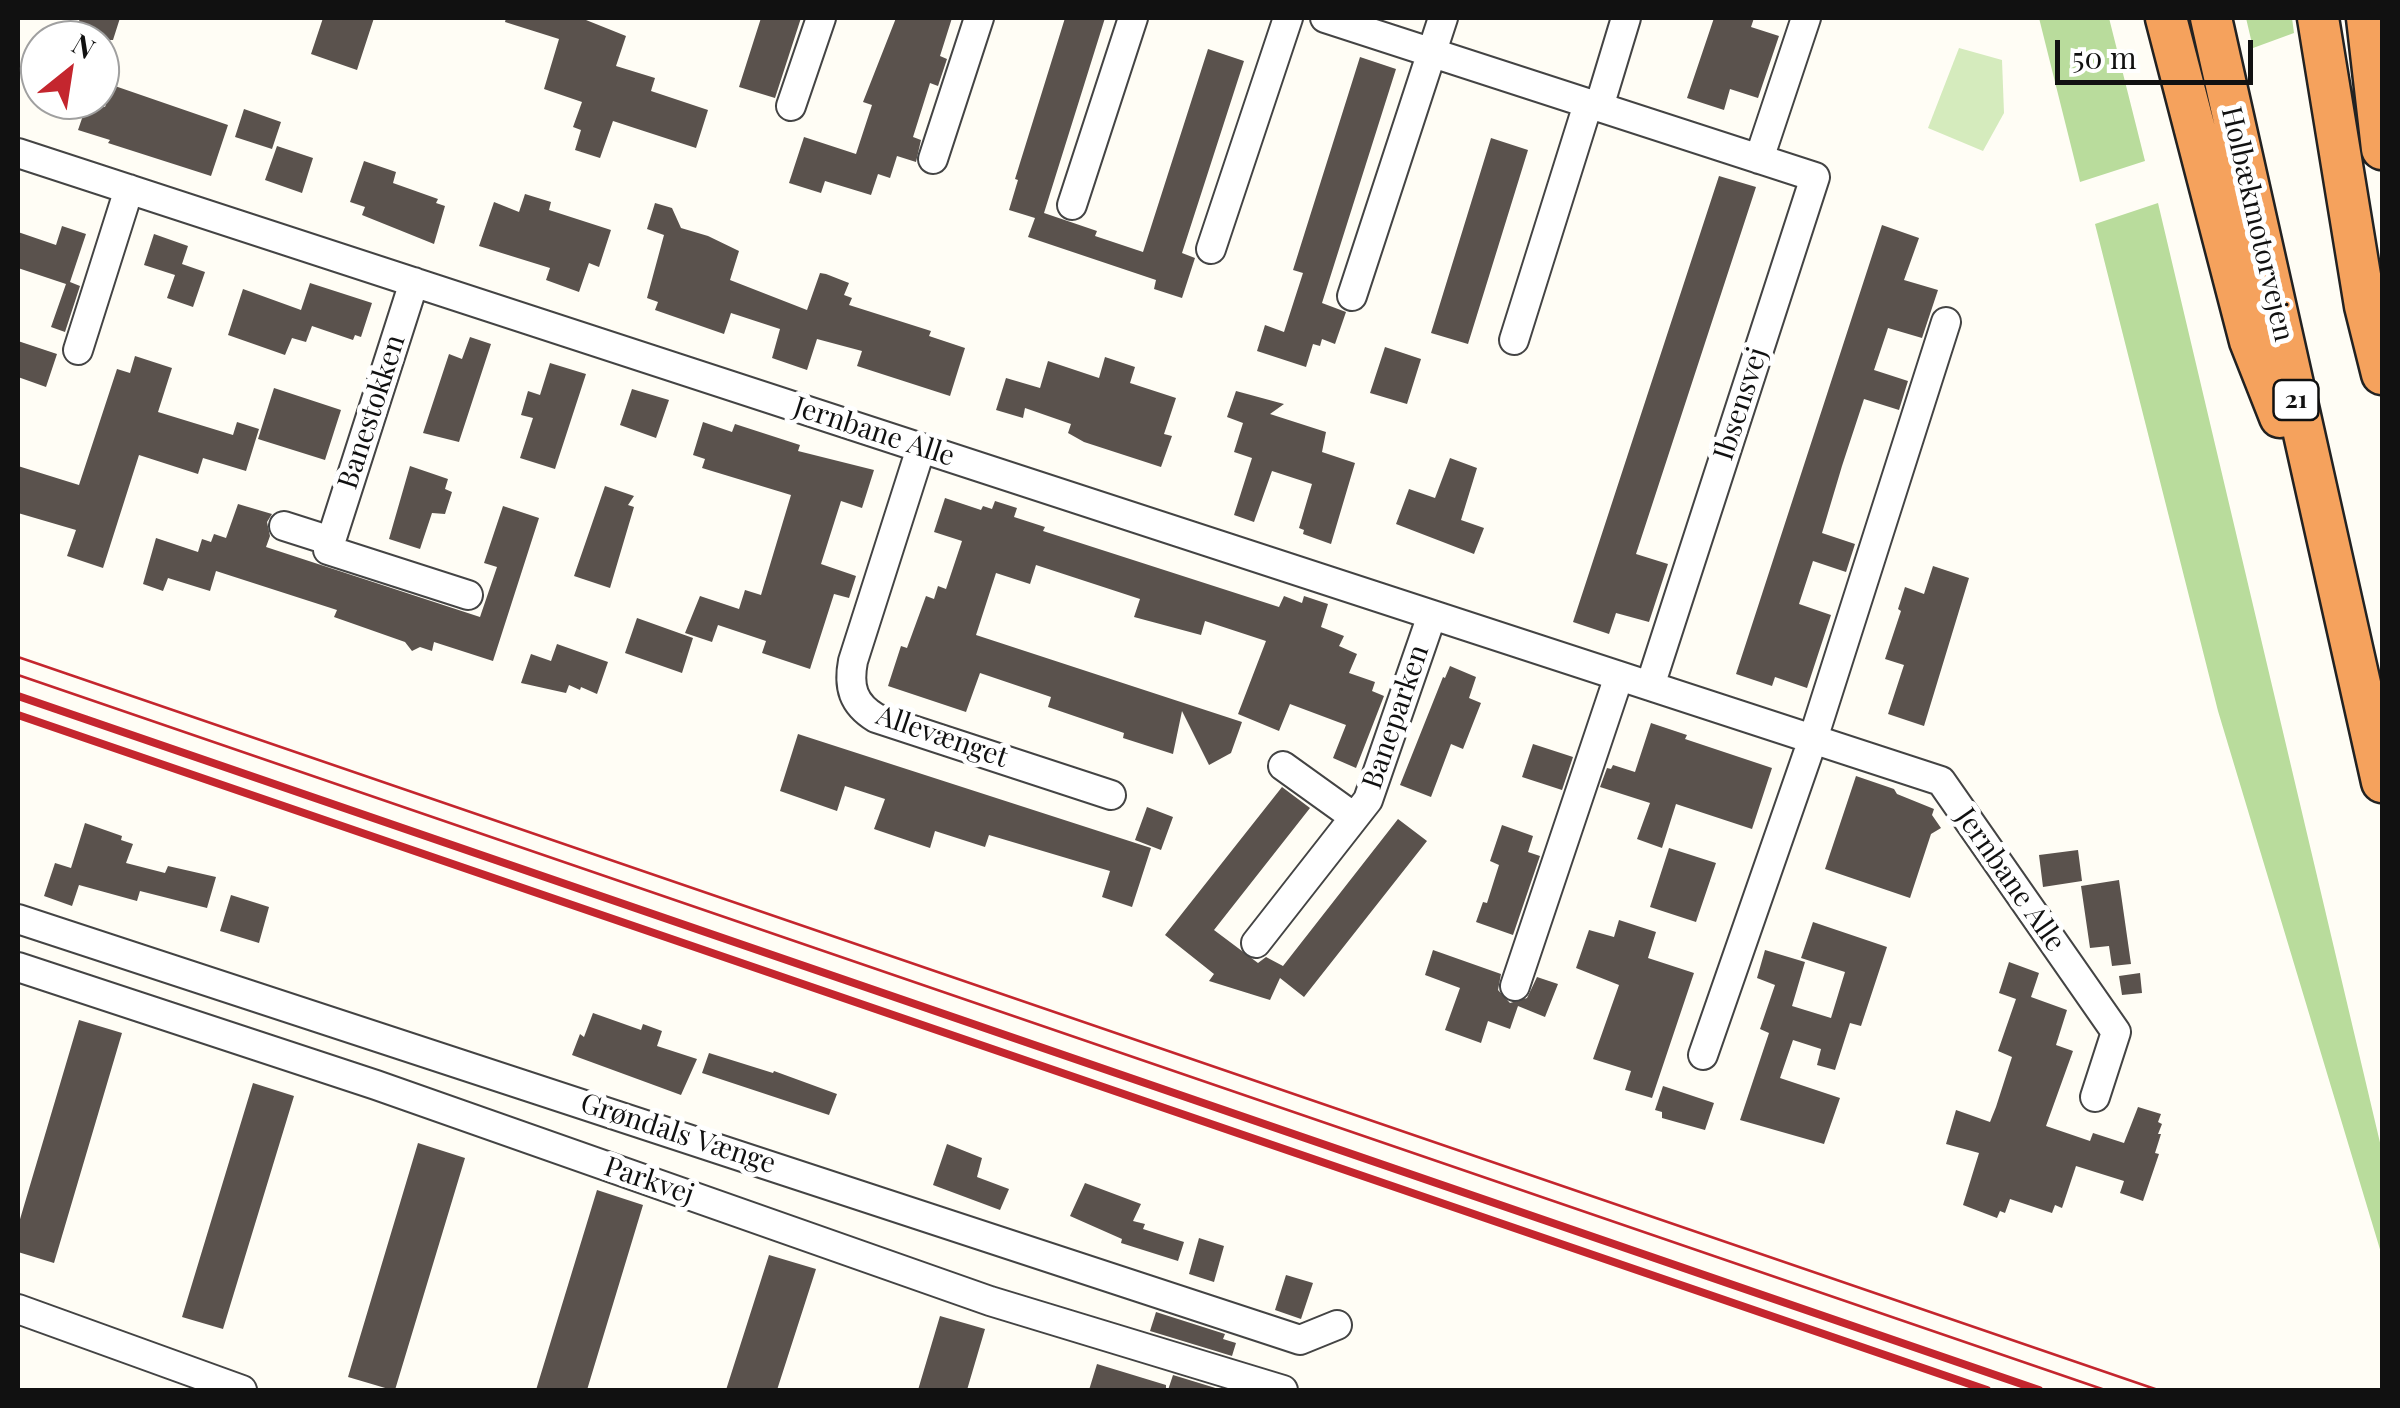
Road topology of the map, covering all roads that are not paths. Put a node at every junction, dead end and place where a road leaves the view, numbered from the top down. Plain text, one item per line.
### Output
1 (821, 18) edge
2 (979, 18) edge
3 (1133, 18) edge
4 (1288, 18) edge
5 (1324, 18) edge
6 (1444, 18) edge
7 (1626, 18) edge
8 (1806, 18) edge
9 (2166, 18) edge
10 (2211, 18) edge
11 (2318, 18) edge
12 (2367, 18) edge
13 (1432, 52) junction
14 (1593, 105) junction
15 (791, 106) dead end
16 (2382, 149) edge
17 (18, 153) edge
18 (933, 159) dead end
19 (1759, 159) junction
20 (129, 189) junction
21 (1072, 205) dead end
22 (1211, 249) dead end
23 (414, 282) junction
24 (1352, 296) dead end
25 (1946, 322) dead end
26 (1514, 340) dead end
27 (78, 350) dead end
28 (2382, 374) edge
29 (921, 448) junction
30 (2322, 520) junction
31 (284, 526) dead end
32 (331, 541) junction
33 (468, 595) dead end
34 (1432, 615) junction
35 (1619, 676) junction
36 (1650, 686) junction
37 (1813, 739) junction
38 (1282, 766) dead end
39 (2382, 782) edge
40 (1111, 795) dead end
41 (1354, 817) junction
42 (18, 919) edge
43 (1256, 942) dead end
44 (18, 967) edge
45 (1515, 986) dead end
46 (1704, 1054) dead end
47 (2095, 1098) dead end
48 (18, 1309) edge
49 (1338, 1325) dead end
50 (240, 1390) edge
51 (1283, 1390) edge

1 - 15 street
2 - 18 street
3 - 21 street
4 - 22 street
5 - 13 street, Ibsensvej
6 - 13 street
7 - 14 street
8 - 19 street
9 - 30 highway
10 - 30 highway, Holbækmotorvejen / 21
11 - 28 highway
12 - 16 highway
13 - 14 street, Ibsensvej
13 - 24 street
14 - 19 street, Ibsensvej
14 - 26 street
17 - 20 street, Jernbane Alle
19 - 36 street, Ibsensvej
20 - 23 street, Jernbane Alle
20 - 27 street
23 - 29 street, Jernbane Alle
23 - 32 street, Banestokken
25 - 37 street
29 - 34 street, Jernbane Alle
29 - 40 street, Allevænget
30 - 39 highway, Holbækmotorvejen / 21
31 - 32 street
32 - 33 street
34 - 35 street, Jernbane Alle
34 - 41 street, Baneparken
35 - 36 street, Jernbane Alle
35 - 45 street
36 - 37 street, Jernbane Alle
37 - 46 street
37 - 47 street, Jernbane Alle
38 - 41 street, Baneparken
41 - 43 street, Baneparken
42 - 49 street, Grøndals Vænge
44 - 51 street, Parkvej
48 - 50 street

